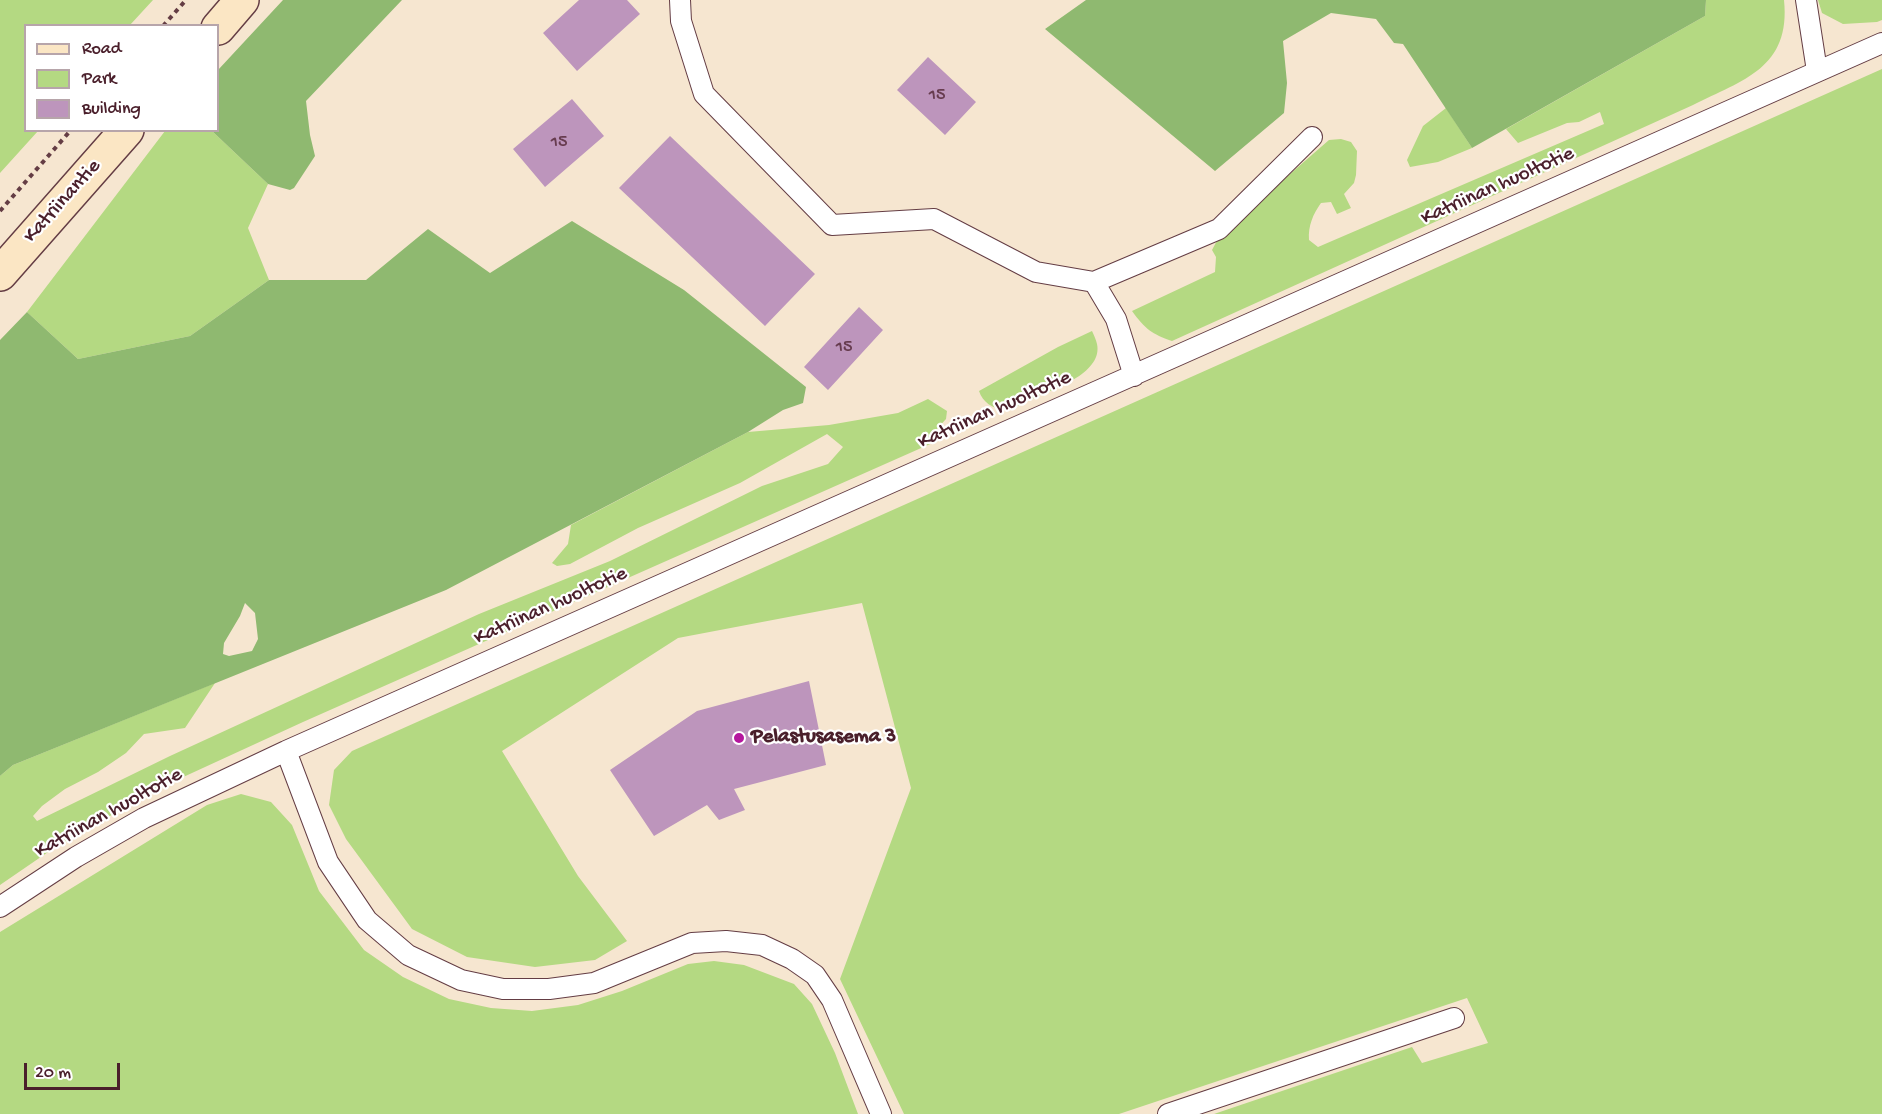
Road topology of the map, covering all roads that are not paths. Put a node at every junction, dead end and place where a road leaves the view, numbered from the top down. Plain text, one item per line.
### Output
1 (242, 0) edge
2 (680, 0) edge
3 (1806, 0) edge
4 (219, 27) edge
5 (1882, 43) edge
6 (1817, 71) junction
7 (125, 132) edge
8 (1312, 137) dead end
9 (0, 274) edge
10 (1094, 282) junction
11 (1134, 376) junction
12 (286, 751) junction
13 (0, 907) edge
14 (1454, 1018) dead end
15 (881, 1114) edge
16 (1168, 1114) edge

1 - 4 main road
2 - 10 lane
3 - 6 lane
5 - 6 lane, Katriinan huoltotie
6 - 11 lane, Katriinan huoltotie
7 - 9 main road, Katriinantie
8 - 10 lane
10 - 11 lane
11 - 12 lane, Katriinan huoltotie
12 - 13 lane, Katriinan huoltotie
12 - 15 lane
14 - 16 lane

